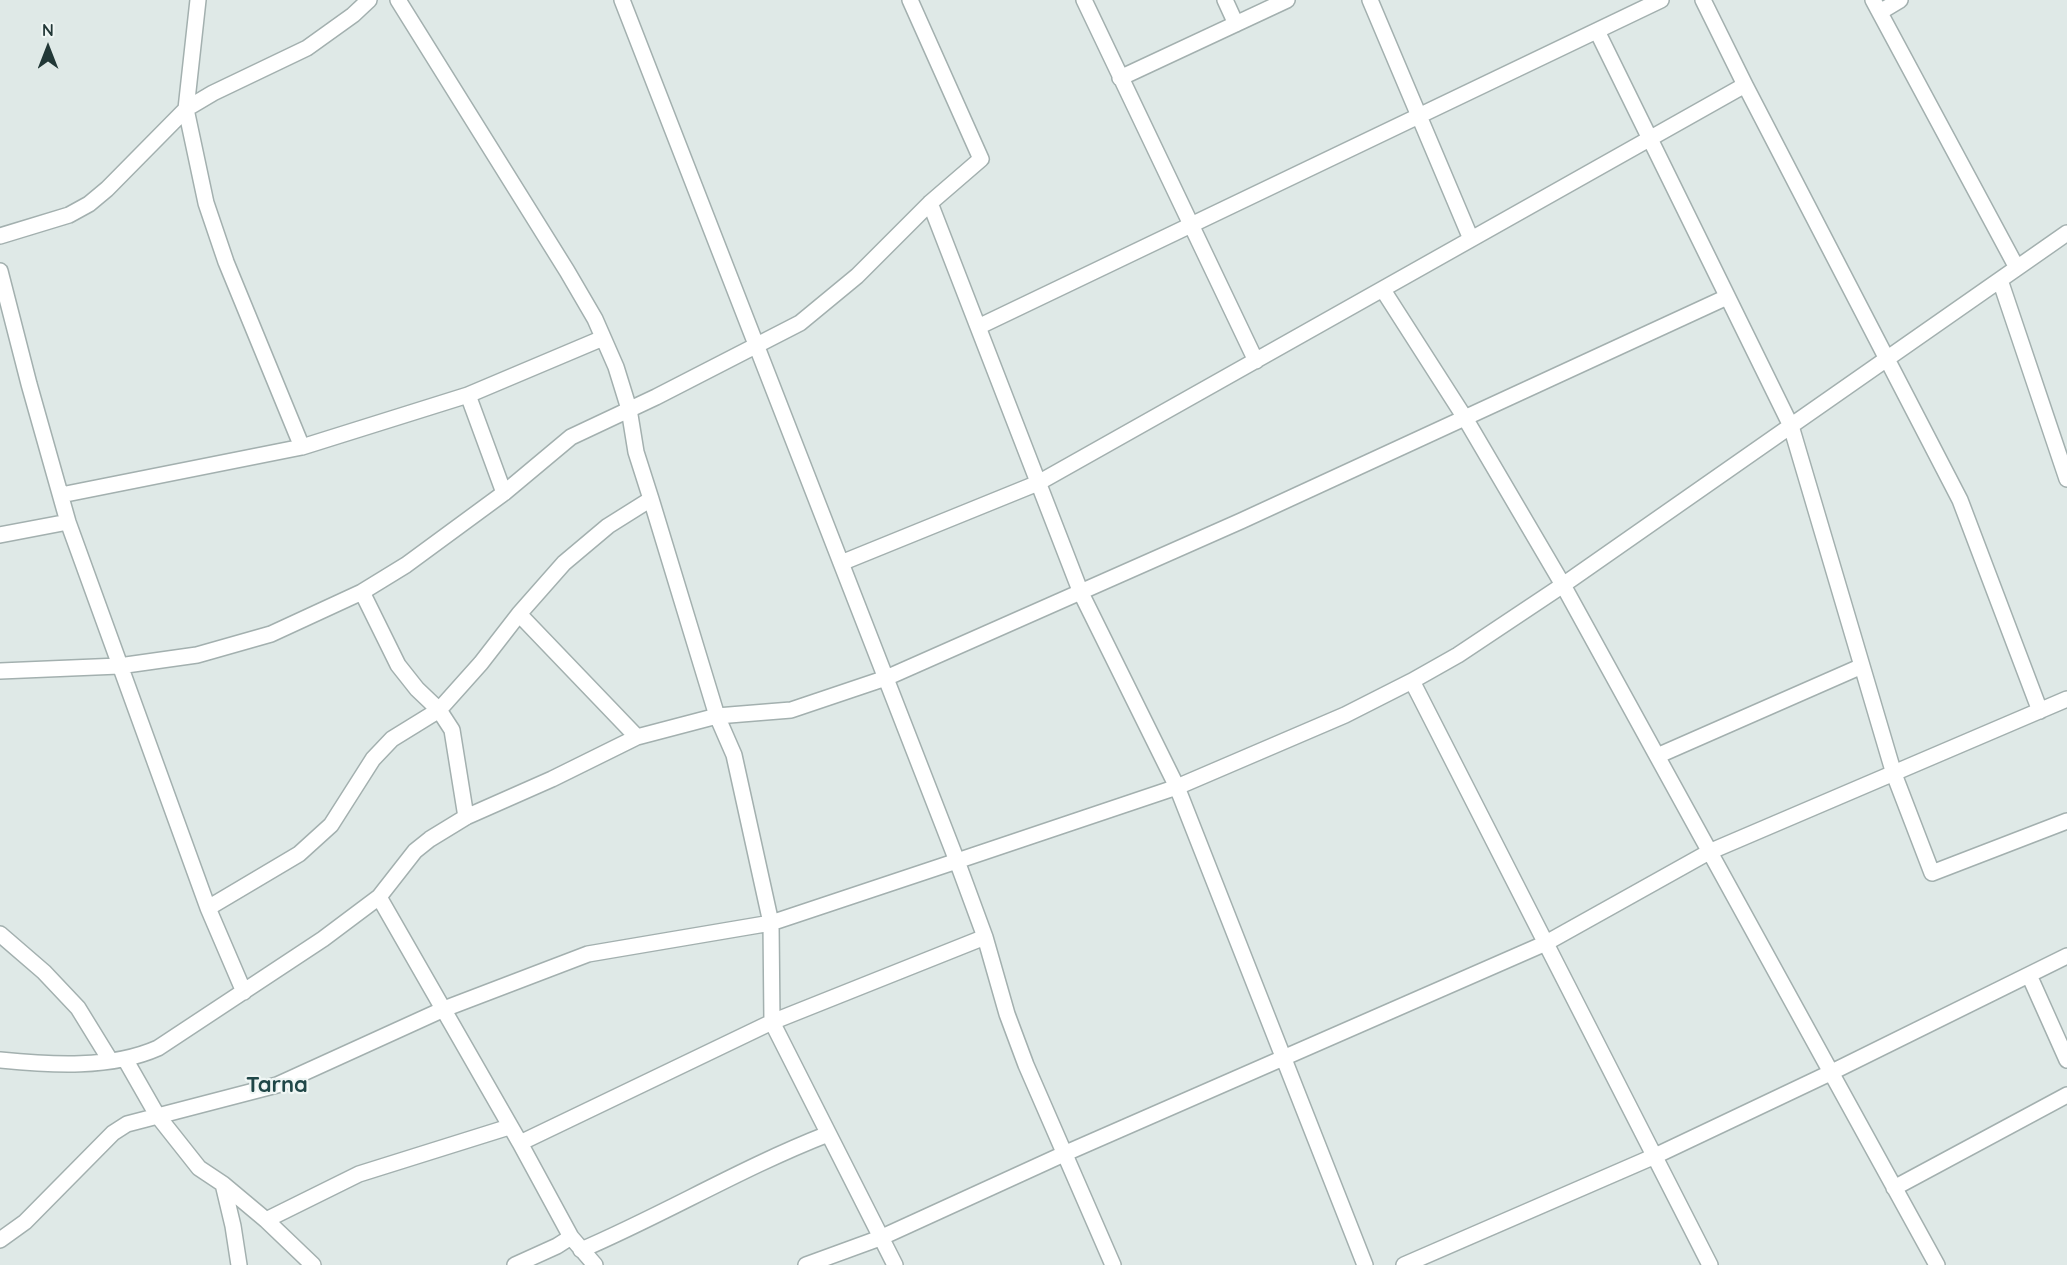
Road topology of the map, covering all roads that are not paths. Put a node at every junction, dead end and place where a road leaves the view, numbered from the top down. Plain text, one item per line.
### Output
1 (198, 0) edge
2 (369, 0) edge
3 (398, 0) edge
4 (622, 0) edge
5 (910, 0) edge
6 (1083, 0) edge
7 (1225, 0) edge
8 (1287, 0) edge
9 (1370, 0) edge
10 (1661, 0) edge
11 (1703, 0) edge
12 (1900, 0) edge
13 (1877, 6) edge
14 (1236, 24) junction
15 (1597, 31) junction
16 (1120, 78) junction
17 (1745, 85) junction
18 (186, 109) junction
19 (1419, 117) junction
20 (1649, 138) junction
21 (930, 203) junction
22 (1191, 226) junction
23 (2067, 233) edge
24 (0, 236) edge
25 (1471, 239) junction
26 (2017, 268) junction
27 (0, 271) edge
28 (2000, 280) junction
29 (1383, 290) junction
30 (1727, 297) junction
31 (978, 327) junction
32 (603, 338) junction
33 (757, 346) junction
34 (1887, 359) junction
35 (1256, 361) junction
36 (468, 395) junction
37 (629, 409) junction
38 (1465, 418) junction
39 (1791, 426) junction
40 (302, 447) junction
41 (2067, 479) edge
42 (1038, 483) junction
43 (504, 493) junction
44 (61, 495) junction
45 (651, 499) junction
46 (68, 522) junction
47 (0, 535) edge
48 (841, 563) junction
49 (1563, 585) junction
50 (362, 592) junction
51 (1081, 593) junction
52 (519, 614) junction
53 (119, 666) junction
54 (1862, 666) junction
55 (0, 670) edge
56 (886, 678) junction
57 (1412, 681) junction
58 (2067, 699) edge
59 (438, 710) junction
60 (2040, 711) junction
61 (717, 716) junction
62 (637, 737) junction
63 (1657, 756) junction
64 (1894, 774) junction
65 (1177, 787) junction
66 (466, 817) junction
67 (2067, 821) edge
68 (1709, 852) junction
69 (957, 861) junction
70 (379, 897) junction
71 (208, 908) junction
72 (771, 922) junction
73 (0, 934) edge
74 (985, 937) junction
75 (1546, 943) junction
76 (2067, 956) edge
77 (2029, 975) junction
78 (244, 992) junction
79 (444, 1009) junction
80 (772, 1022) junction
81 (1284, 1058) junction
82 (117, 1059) junction
83 (0, 1060) edge
84 (2067, 1060) edge
85 (1830, 1073) junction
86 (2067, 1095) edge
87 (157, 1115) junction
88 (509, 1126) junction
89 (828, 1134) junction
90 (520, 1143) junction
91 (1066, 1153) junction
92 (1654, 1156) junction
93 (223, 1184) junction
94 (1894, 1188) junction
95 (266, 1220) junction
96 (571, 1238) junction
97 (880, 1238) junction
98 (0, 1240) edge
99 (581, 1250) junction
100 (1108, 1263) edge
101 (239, 1265) edge
102 (314, 1265) edge
103 (515, 1265) edge
104 (595, 1265) edge
105 (806, 1265) edge
106 (895, 1265) edge
107 (1365, 1265) edge
108 (1404, 1265) edge
109 (1710, 1265) edge
110 (1937, 1265) edge

1 - 18 street
2 - 18 street
3 - 32 street
4 - 33 street
5 - 21 street
6 - 16 street
7 - 14 street
8 - 14 street
9 - 19 street
10 - 15 street
11 - 17 street
12 - 13 street
13 - 26 street
14 - 16 street
15 - 19 street
15 - 20 street
16 - 22 street
17 - 20 street
17 - 34 street
18 - 24 street
18 - 40 street
19 - 22 street
19 - 25 street
20 - 25 street
20 - 30 street
21 - 31 street
21 - 33 street
22 - 31 street
22 - 35 street
23 - 26 street
25 - 29 street
26 - 28 street
27 - 44 street
28 - 34 street
28 - 41 street
29 - 35 street
29 - 38 street
30 - 38 street
30 - 39 street
31 - 42 street
32 - 36 street
32 - 37 street
33 - 37 street
33 - 48 street
34 - 39 street
34 - 60 street
35 - 42 street
36 - 40 street
36 - 43 street
37 - 43 street
37 - 45 street
38 - 49 street
38 - 51 street
39 - 49 street
39 - 54 street
40 - 44 street
42 - 48 street
42 - 51 street
43 - 50 street
44 - 46 street
45 - 52 street
45 - 61 street
46 - 47 street
46 - 53 street
48 - 56 street
49 - 57 street
49 - 63 street
50 - 53 street
50 - 59 street
51 - 56 street
51 - 65 street
52 - 59 street
52 - 62 street
53 - 55 street
53 - 71 street
54 - 63 street
54 - 64 street
56 - 61 street
56 - 69 street
57 - 65 street
57 - 75 street
58 - 60 street
59 - 66 street
59 - 71 street
60 - 64 street
61 - 62 street
61 - 72 street
62 - 66 street
63 - 68 street
64 - 67 street
64 - 68 street
65 - 69 street
65 - 81 street
66 - 70 street
68 - 75 street
68 - 85 street
69 - 72 street
69 - 74 street
70 - 78 street
70 - 79 street
71 - 78 street
72 - 79 street
72 - 80 street
73 - 82 street
74 - 80 street
74 - 91 street
75 - 81 street
75 - 92 street
76 - 77 street
77 - 84 street
77 - 85 street
78 - 82 street
79 - 87 street
79 - 88 street
80 - 89 street
80 - 90 street
81 - 91 street
81 - 107 street
82 - 83 street
82 - 87 street
85 - 92 street
85 - 94 street
86 - 94 street
87 - 93 street
87 - 98 street
88 - 90 street
88 - 95 street
89 - 97 street
89 - 99 street
90 - 96 street
91 - 97 street
91 - 100 street
92 - 108 street
92 - 109 street
93 - 95 street
93 - 101 street
94 - 110 street
95 - 102 street
96 - 99 street
96 - 103 street
97 - 105 street
97 - 106 street
99 - 104 street

